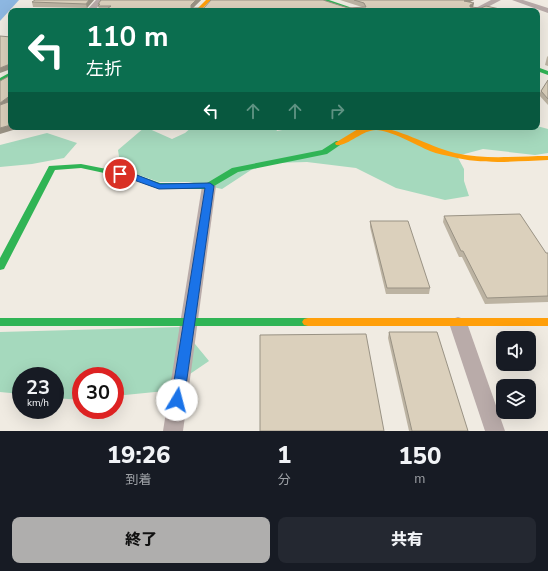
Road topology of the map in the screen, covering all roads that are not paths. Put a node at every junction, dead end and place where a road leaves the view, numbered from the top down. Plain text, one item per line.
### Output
1 (100, 0) edge
2 (209, 0) edge
3 (324, 0) edge
4 (497, 0) edge
5 (516, 0) edge
6 (93, 8) edge
7 (200, 8) edge
8 (349, 8) edge
9 (480, 8) edge
10 (539, 8) edge
11 (365, 130) edge
12 (385, 130) edge
13 (548, 158) edge
14 (210, 186) junction
15 (0, 267) edge
16 (0, 322) edge
17 (189, 322) junction
18 (548, 322) edge
19 (458, 323) junction
20 (173, 431) edge
21 (495, 431) edge

1 - 6 street
2 - 7 street
3 - 8 street
4 - 9 street
5 - 10 street
11 - 14 street
12 - 13 street
14 - 15 street
14 - 17 street
16 - 17 street
17 - 19 street
17 - 20 street
18 - 19 street
19 - 21 street

